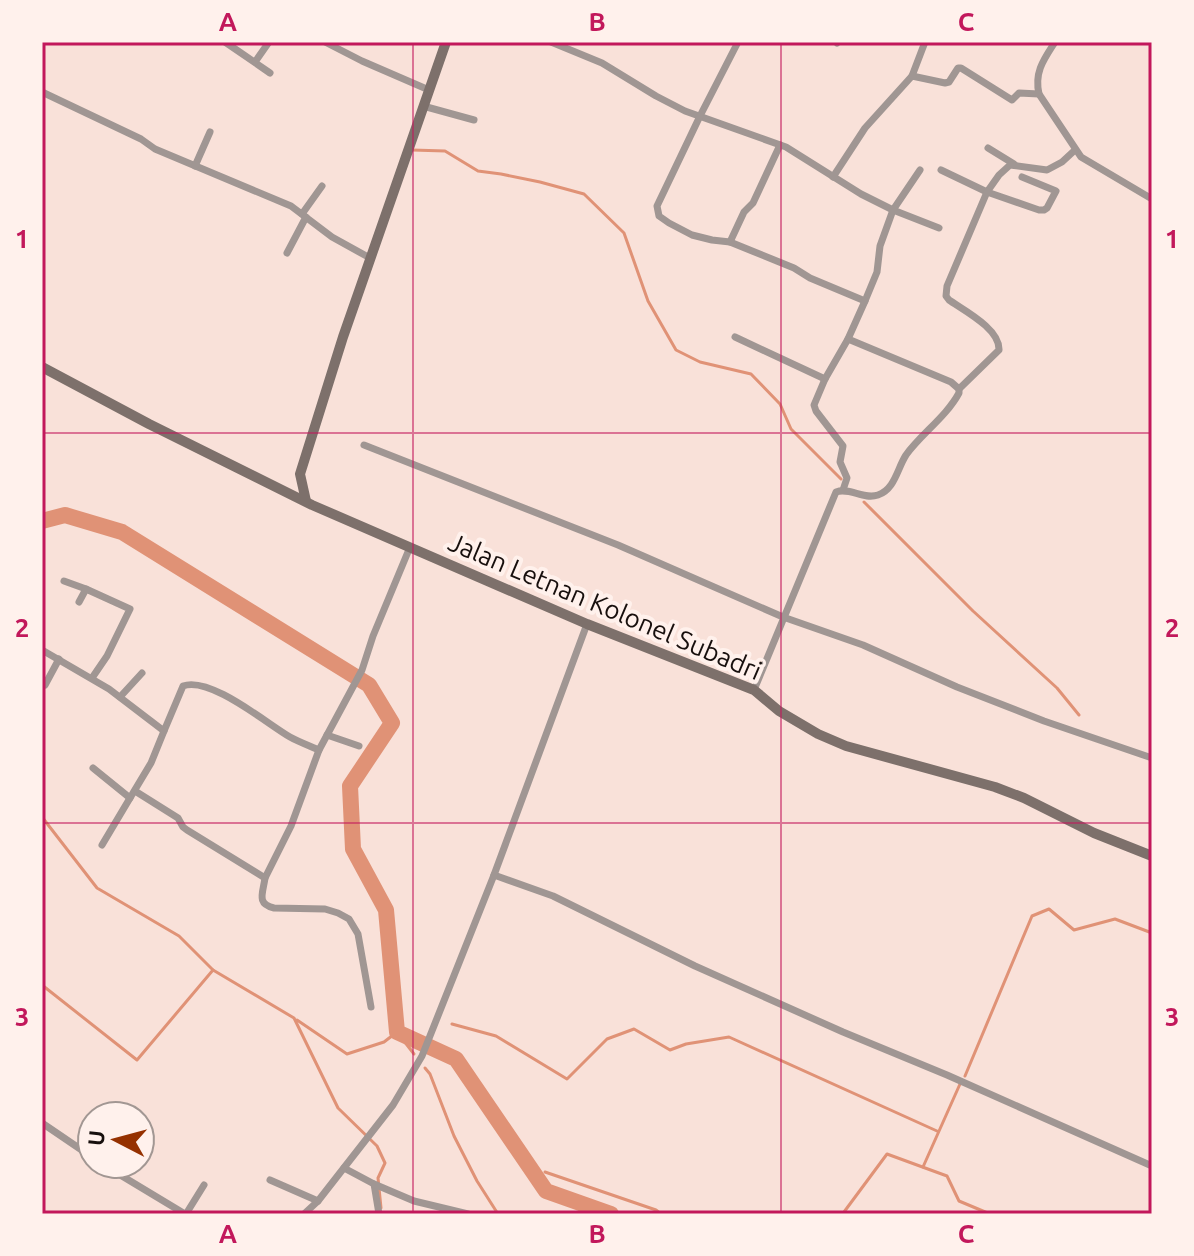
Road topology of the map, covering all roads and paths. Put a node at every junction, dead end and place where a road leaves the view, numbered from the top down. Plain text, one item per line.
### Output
1 (225, 42) edge
2 (269, 42) edge
3 (325, 42) edge
4 (446, 42) edge
5 (551, 42) edge
6 (738, 42) edge
7 (925, 42) edge
8 (1055, 42) edge
9 (255, 62) junction
10 (270, 73) dead end
11 (912, 76) junction
12 (429, 90) junction
13 (42, 92) edge
14 (1039, 94) junction
15 (423, 106) junction
16 (700, 116) junction
17 (474, 120) dead end
18 (210, 132) dead end
19 (780, 145) junction
20 (988, 148) dead end
21 (1075, 150) junction
22 (1014, 164) junction
23 (195, 166) junction
24 (920, 170) dead end
25 (941, 170) dead end
26 (833, 177) junction
27 (1022, 177) dead end
28 (322, 186) dead end
29 (987, 192) junction
30 (1152, 199) edge
31 (893, 210) junction
32 (304, 216) junction
33 (939, 228) dead end
34 (730, 242) junction
35 (287, 253) dead end
36 (370, 258) junction
37 (865, 301) junction
38 (735, 337) dead end
39 (848, 339) junction
40 (42, 367) edge
41 (825, 379) junction
42 (959, 389) junction
43 (364, 445) dead end
44 (300, 474) junction
45 (843, 490) junction
46 (287, 492) junction
47 (306, 501) junction
48 (410, 547) junction
49 (64, 581) dead end
50 (86, 589) junction
51 (79, 602) dead end
52 (783, 617) junction
53 (587, 624) junction
54 (42, 650) edge
55 (59, 659) junction
56 (142, 673) dead end
57 (92, 678) junction
58 (45, 685) dead end
59 (754, 690) junction
60 (120, 697) junction
61 (164, 731) junction
62 (327, 735) junction
63 (359, 746) dead end
64 (319, 750) junction
65 (1152, 758) edge
66 (93, 768) dead end
67 (133, 794) junction
68 (102, 845) dead end
69 (1152, 856) edge
70 (494, 875) junction
71 (265, 878) junction
72 (371, 1007) dead end
73 (42, 1123) edge
74 (76, 1146) edge
75 (1152, 1166) edge
76 (344, 1168) junction
77 (129, 1180) edge
78 (270, 1180) dead end
79 (374, 1184) junction
80 (204, 1185) dead end
81 (318, 1201) junction
82 (185, 1214) edge
83 (304, 1214) edge
84 (379, 1214) edge
85 (468, 1214) edge

1 - 9 street
2 - 9 street
3 - 12 street
4 - 12 main road
5 - 16 street
6 - 16 street
7 - 11 street
8 - 14 street
9 - 10 street
11 - 14 street
11 - 26 street
12 - 15 main road
13 - 23 street
14 - 21 street
15 - 17 street
15 - 36 main road
16 - 19 street
16 - 34 street
18 - 23 street
19 - 26 street
19 - 34 street
20 - 22 street
21 - 22 street
21 - 30 street
22 - 29 street
23 - 32 street
24 - 31 street
25 - 29 street
26 - 31 street
27 - 29 street
28 - 32 street
29 - 42 street
31 - 33 street
31 - 37 street
32 - 35 street
32 - 36 street
34 - 37 street
36 - 44 main road
37 - 39 street
38 - 41 street
39 - 41 street
39 - 42 street
40 - 46 main road, Jalan Letnan Kolonel Subadri
41 - 45 street
42 - 45 street
43 - 52 street
44 - 46 main road
44 - 47 main road
45 - 52 street
46 - 47 main road, Jalan Letnan Kolonel Subadri
47 - 48 main road, Jalan Letnan Kolonel Subadri
48 - 53 main road, Jalan Letnan Kolonel Subadri
48 - 62 street
49 - 50 street
50 - 51 street
50 - 57 street
52 - 59 street
52 - 65 street
53 - 59 main road, Jalan Letnan Kolonel Subadri
53 - 70 street
54 - 55 street
55 - 57 street
55 - 58 street
56 - 60 street
57 - 60 street
59 - 69 main road, Jalan Letnan Kolonel Subadri
60 - 61 street
61 - 64 street
61 - 67 street
62 - 63 street
62 - 64 street
64 - 71 street
66 - 67 street
67 - 68 street
67 - 71 street
70 - 75 street
70 - 76 street
71 - 72 street
73 - 74 street
76 - 79 street
76 - 81 street
77 - 82 street
78 - 81 street
79 - 84 street
79 - 85 street
80 - 82 street
81 - 83 street

